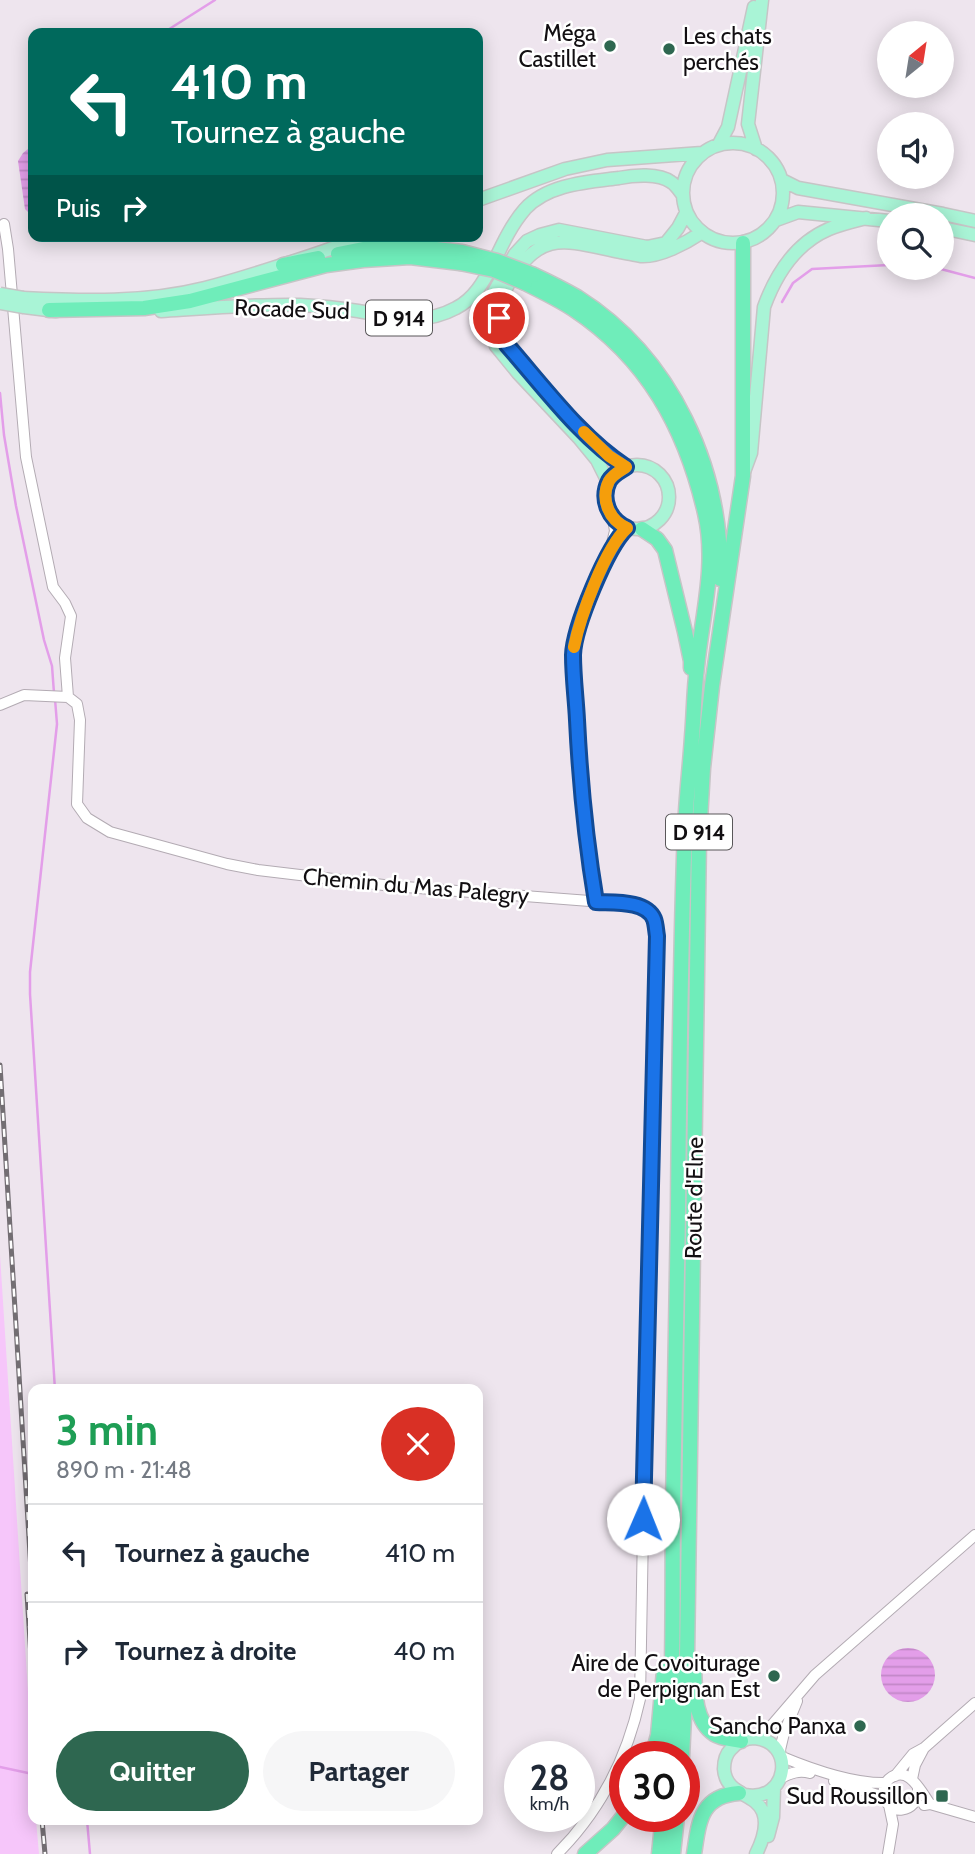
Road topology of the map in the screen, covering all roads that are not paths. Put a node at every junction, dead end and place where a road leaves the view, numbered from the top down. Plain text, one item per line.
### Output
1 (754, 0) edge
2 (762, 0) edge
3 (719, 144) junction
4 (756, 149) junction
5 (702, 153) junction
6 (782, 180) junction
7 (682, 194) junction
8 (483, 198) edge
9 (686, 213) junction
10 (866, 218) junction
11 (877, 219) edge
12 (776, 220) junction
13 (975, 221) edge
14 (4, 224) dead end
15 (954, 231) edge
16 (701, 233) junction
17 (975, 235) edge
18 (351, 242) edge
19 (743, 243) junction
20 (461, 257) junction
21 (283, 265) junction
22 (530, 279) junction
23 (0, 294) edge
24 (0, 303) edge
25 (24, 303) junction
26 (49, 310) junction
27 (626, 467) junction
28 (743, 476) junction
29 (608, 482) junction
30 (613, 519) junction
31 (634, 529) junction
32 (610, 551) junction
33 (719, 640) junction
34 (65, 696) junction
35 (0, 705) edge
36 (685, 826) junction
37 (596, 902) junction
38 (692, 1310) junction
39 (975, 1535) edge
40 (673, 1558) junction
41 (804, 1687) junction
42 (975, 1703) edge
43 (748, 1740) junction
44 (656, 1741) edge
45 (670, 1741) edge
46 (683, 1741) edge
47 (924, 1748) junction
48 (780, 1755) junction
49 (895, 1776) junction
50 (912, 1779) junction
51 (777, 1783) junction
52 (886, 1783) junction
53 (918, 1789) junction
54 (742, 1794) junction
55 (886, 1801) junction
56 (930, 1804) junction
57 (908, 1807) junction
58 (975, 1817) edge
59 (893, 1824) junction
60 (609, 1832) edge
61 (661, 1832) edge
62 (675, 1832) edge
63 (557, 1854) edge
64 (585, 1854) edge
65 (659, 1854) edge
66 (673, 1854) edge
67 (694, 1854) edge
68 (757, 1854) edge
69 (888, 1854) edge

1 - 3 main road
2 - 4 main road
3 - 4 main road
3 - 5 main road
4 - 6 main road
5 - 7 main road
5 - 8 main road
6 - 12 main road
6 - 13 main road
7 - 9 main road
7 - 26 main road, Rocade Sud / D 914
9 - 16 main road
9 - 29 main road
10 - 11 main road
10 - 12 main road
10 - 28 main road
12 - 19 main road
14 - 34 street
15 - 17 main road
16 - 19 main road
16 - 27 main road
18 - 21 main road, Rocade Sud / D 914
19 - 28 highway
20 - 21 highway, D 914
20 - 22 highway, D 914, bridge
20 - 26 highway, D 914
21 - 25 main road, Rocade Sud / D 914
22 - 33 highway, D 914
22 - 36 highway, D 914
23 - 25 main road, Rocade Sud / D 914, bridge
24 - 25 main road, Rocade Sud / D 914, bridge
25 - 26 main road, Rocade Sud / D 914
27 - 29 main road
27 - 31 main road
28 - 33 highway
29 - 30 main road
30 - 31 main road
30 - 32 street
31 - 32 street
31 - 36 highway
32 - 37 street
33 - 38 highway, Route d'Elne / D 914
34 - 35 street
34 - 37 street, Chemin du Mas Palegry
36 - 40 highway, Route d'Elne / D 914
37 - 63 street
38 - 43 highway
38 - 46 highway, Route d'Elne / D 914
39 - 41 street
40 - 44 highway
40 - 45 highway, Route d'Elne / D 914
41 - 43 street
41 - 48 street
42 - 47 street
43 - 48 main road
43 - 54 main road
47 - 49 street
47 - 50 street
48 - 51 main road
48 - 52 street
49 - 50 street
49 - 52 street
50 - 53 street
51 - 54 main road
51 - 55 street
51 - 68 main road
52 - 55 street
53 - 56 street
53 - 57 street
54 - 67 highway
54 - 68 main road
55 - 57 street
55 - 59 street
56 - 57 street
56 - 58 street
57 - 59 street
59 - 69 street
60 - 64 highway
61 - 65 highway
62 - 66 highway

